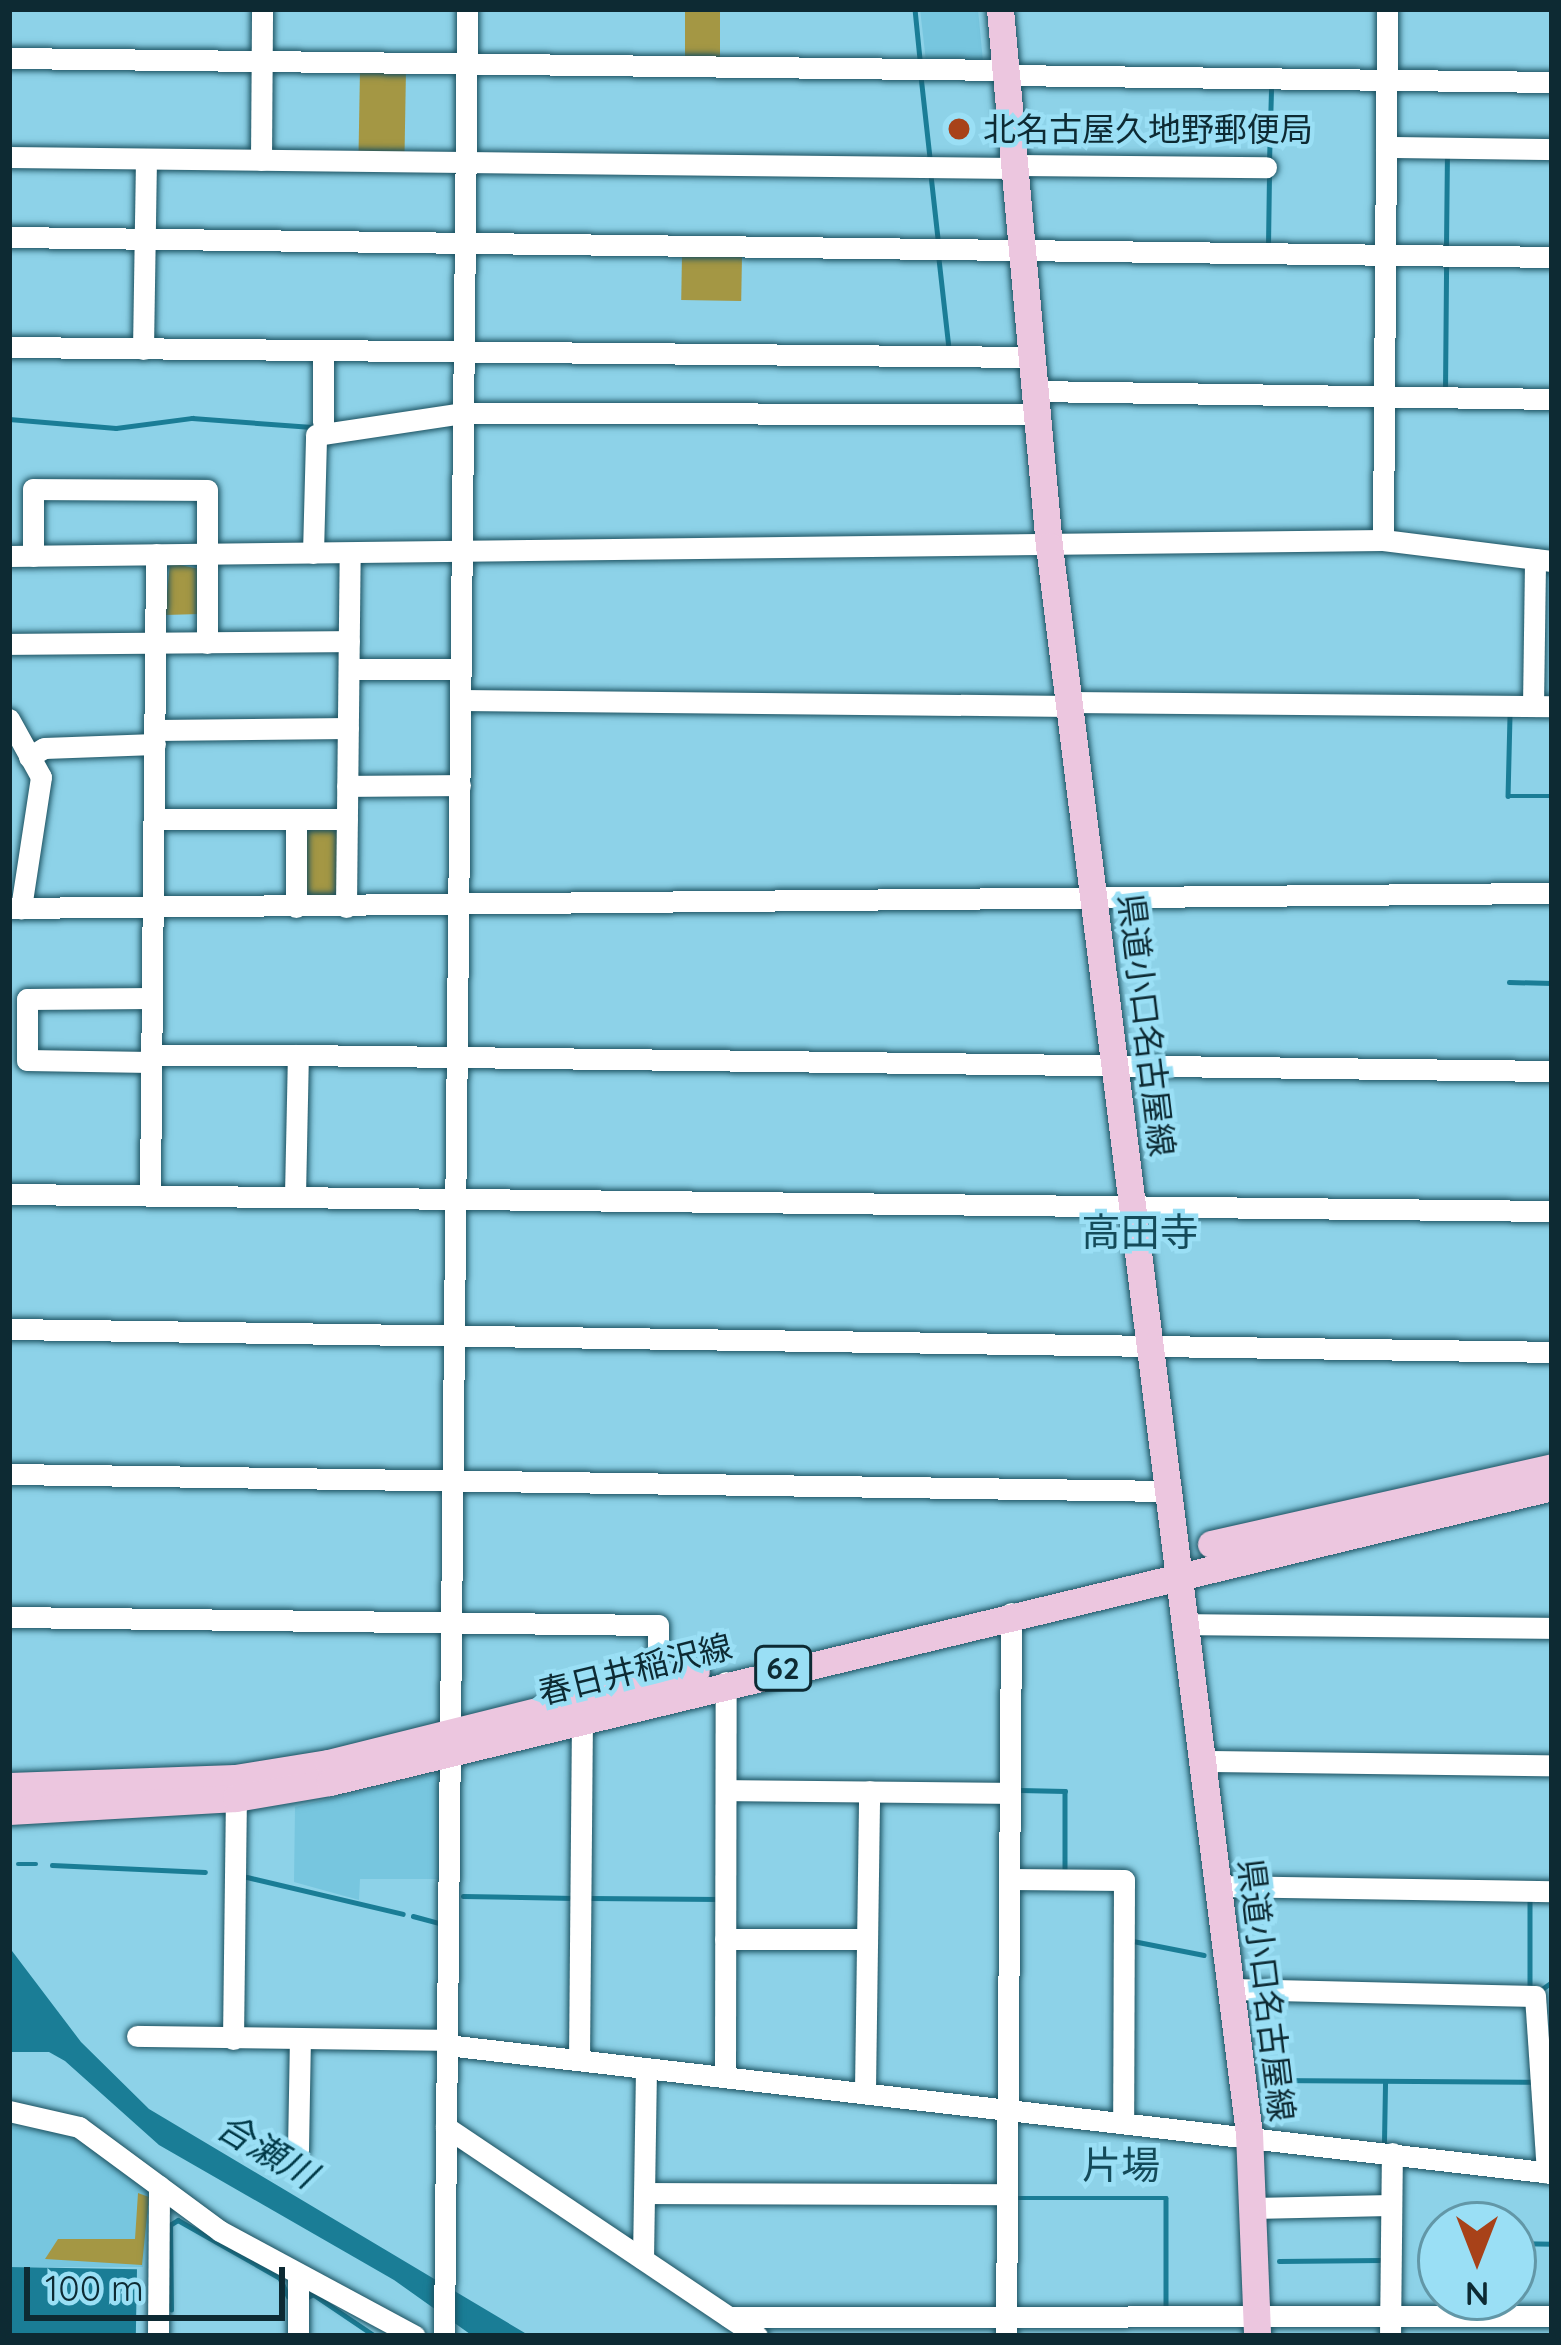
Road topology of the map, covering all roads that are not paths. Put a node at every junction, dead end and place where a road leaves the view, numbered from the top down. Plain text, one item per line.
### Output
1 (262, 9) edge
2 (467, 9) edge
3 (1000, 9) edge
4 (1387, 9) edge
5 (9, 58) edge
6 (261, 61) junction
7 (466, 64) junction
8 (1006, 73) junction
9 (1386, 80) junction
10 (1552, 82) edge
11 (1386, 147) junction
12 (1552, 149) edge
13 (9, 158) edge
14 (146, 158) junction
15 (261, 160) junction
16 (465, 163) junction
17 (1014, 166) junction
18 (1266, 167) dead end
19 (9, 237) edge
20 (145, 238) junction
21 (464, 243) junction
22 (1021, 251) junction
23 (1385, 255) junction
24 (1552, 256) edge
25 (9, 347) edge
26 (143, 349) junction
27 (323, 350) junction
28 (463, 352) junction
29 (1031, 357) junction
30 (1384, 396) junction
31 (1552, 399) edge
32 (1035, 402) junction
33 (463, 413) junction
34 (322, 422) dead end
35 (1383, 540) junction
36 (1049, 546) junction
37 (463, 552) junction
38 (313, 553) junction
39 (350, 553) junction
40 (156, 554) junction
41 (206, 554) junction
42 (9, 556) edge
43 (33, 556) junction
44 (1544, 560) edge
45 (1543, 635) edge
46 (349, 641) junction
47 (156, 643) junction
48 (207, 643) junction
49 (9, 644) edge
50 (461, 668) junction
51 (349, 669) junction
52 (461, 700) junction
53 (1070, 704) junction
54 (1543, 706) edge
55 (9, 722) edge
56 (348, 728) junction
57 (155, 737) junction
58 (29, 757) junction
59 (460, 785) junction
60 (347, 786) junction
61 (154, 819) junction
62 (296, 819) junction
63 (347, 819) junction
64 (1552, 893) edge
65 (1094, 899) junction
66 (459, 906) junction
67 (296, 907) junction
68 (346, 907) junction
69 (15, 908) edge
70 (153, 908) junction
71 (151, 998) junction
72 (457, 1054) junction
73 (298, 1055) junction
74 (150, 1058) junction
75 (1115, 1066) junction
76 (1552, 1071) edge
77 (150, 1194) junction
78 (9, 1195) edge
79 (295, 1195) junction
80 (454, 1196) junction
81 (1134, 1208) junction
82 (1552, 1211) edge
83 (9, 1330) edge
84 (454, 1336) junction
85 (1151, 1348) junction
86 (1552, 1352) edge
87 (1552, 1467) edge
88 (9, 1474) edge
89 (453, 1480) junction
90 (1552, 1487) edge
91 (1169, 1491) junction
92 (1177, 1562) junction
93 (1010, 1613) junction
94 (9, 1616) edge
95 (452, 1624) junction
96 (1185, 1624) junction
97 (1552, 1628) edge
98 (658, 1680) junction
99 (726, 1682) junction
100 (582, 1720) junction
101 (449, 1743) junction
102 (1202, 1761) junction
103 (1552, 1765) edge
104 (9, 1786) edge
105 (726, 1790) junction
106 (868, 1791) junction
107 (1009, 1792) junction
108 (236, 1798) junction
109 (9, 1811) edge
110 (1009, 1879) junction
111 (1218, 1886) junction
112 (1552, 1892) edge
113 (725, 1939) junction
114 (867, 1939) junction
115 (1231, 1989) junction
116 (137, 2036) dead end
117 (233, 2039) junction
118 (300, 2039) junction
119 (447, 2042) junction
120 (579, 2060) junction
121 (646, 2068) junction
122 (725, 2075) junction
123 (1548, 2076) edge
124 (865, 2090) junction
125 (1007, 2106) junction
126 (9, 2111) edge
127 (1123, 2120) junction
128 (446, 2127) junction
129 (1249, 2133) junction
130 (298, 2150) dead end
131 (1392, 2153) junction
132 (1549, 2173) edge
133 (159, 2186) junction
134 (644, 2193) junction
135 (1007, 2194) junction
136 (1391, 2205) junction
137 (1252, 2208) junction
138 (643, 2259) junction
139 (298, 2276) junction
140 (1552, 2316) edge
141 (729, 2317) junction
142 (1257, 2325) edge
143 (1006, 2326) edge
144 (1390, 2326) edge
145 (158, 2336) edge
146 (298, 2336) edge
147 (415, 2336) edge
148 (443, 2336) edge
149 (757, 2336) edge

1 - 6 street
2 - 7 street
3 - 8 main road, 県道小口名古屋線
4 - 9 street
5 - 6 street
6 - 7 street
6 - 15 street
7 - 8 street
7 - 16 street
8 - 9 street
8 - 17 main road, 県道小口名古屋線
9 - 10 street
9 - 11 street
11 - 12 street
11 - 23 street
13 - 14 street
14 - 15 street
14 - 20 street
15 - 16 street
16 - 17 street
16 - 21 street
17 - 18 street
17 - 22 main road, 県道小口名古屋線
19 - 20 street
20 - 21 street
20 - 26 street
21 - 22 street
21 - 28 street
22 - 23 street
22 - 29 main road, 県道小口名古屋線
23 - 24 street
23 - 30 street
25 - 26 street
26 - 27 street
27 - 28 street
27 - 34 street
28 - 29 street
28 - 33 street
29 - 32 main road, 県道小口名古屋線
30 - 31 street
30 - 32 street
30 - 35 street
32 - 33 street
32 - 36 main road, 県道小口名古屋線
33 - 37 street
33 - 38 street
35 - 36 street
35 - 44 street
36 - 37 street
36 - 53 main road, 県道小口名古屋線
37 - 39 street
37 - 50 street
38 - 39 street
38 - 41 street
39 - 46 street
40 - 41 street
40 - 43 street
40 - 47 street
41 - 43 street
41 - 48 street
42 - 43 street
44 - 45 street
45 - 54 street
46 - 48 street
46 - 51 street
47 - 48 street
47 - 49 street
47 - 57 street
50 - 51 street
50 - 52 street
51 - 56 street
52 - 53 street
52 - 59 street
53 - 54 street
53 - 65 main road, 県道小口名古屋線
55 - 58 street
56 - 57 street
56 - 60 street
57 - 58 street
57 - 61 street
58 - 69 street
59 - 60 street
59 - 66 street
60 - 63 street
61 - 62 street
61 - 70 street
62 - 63 street
62 - 67 street
63 - 68 street
64 - 65 street
65 - 66 street
65 - 75 main road, 県道小口名古屋線
66 - 68 street
66 - 72 street
67 - 68 street
67 - 70 street
69 - 70 street
70 - 71 street
71 - 74 street
71 - 74 street
72 - 73 street
72 - 75 street
72 - 80 street
73 - 74 street
73 - 79 street
74 - 77 street
75 - 76 street
75 - 81 main road, 県道小口名古屋線
77 - 78 street
77 - 79 street
79 - 80 street
80 - 81 street
80 - 84 street
81 - 82 street
81 - 85 main road, 県道小口名古屋線
83 - 84 street
84 - 85 street
84 - 89 street
85 - 86 street
85 - 91 main road, 県道小口名古屋線
87 - 92 main road, 春日井稲沢線 / 62
88 - 89 street
89 - 91 street
89 - 95 street
90 - 92 main road, 春日井稲沢線 / 62
91 - 92 main road, 県道小口名古屋線
92 - 93 main road, 春日井稲沢線 / 62
92 - 96 main road, 県道小口名古屋線
92 - 98 main road, 春日井稲沢線 / 62
93 - 99 main road, 春日井稲沢線 / 62
93 - 107 street
94 - 95 street
95 - 98 street
95 - 101 street
96 - 97 street
96 - 102 main road, 県道小口名古屋線
98 - 101 main road, 春日井稲沢線 / 62
99 - 100 main road, 春日井稲沢線 / 62
99 - 105 street
100 - 101 main road, 春日井稲沢線 / 62
100 - 120 street
101 - 104 main road, 春日井稲沢線 / 62
101 - 108 main road, 春日井稲沢線 / 62
101 - 119 street
102 - 103 street
102 - 111 main road, 県道小口名古屋線
105 - 106 street
105 - 113 street
106 - 107 street
106 - 114 street
107 - 110 street
108 - 109 main road, 春日井稲沢線 / 62
108 - 117 street
110 - 125 street
110 - 127 street
111 - 112 street
111 - 115 main road, 県道小口名古屋線
113 - 114 street
113 - 122 street
114 - 124 street
115 - 123 street
115 - 129 main road, 県道小口名古屋線
116 - 117 street
117 - 118 street
118 - 119 street
118 - 130 street
119 - 120 street
119 - 128 street
120 - 121 street
121 - 122 street
121 - 134 street
122 - 124 street
123 - 132 street
124 - 125 street
125 - 127 street
125 - 135 street
126 - 133 street
127 - 129 street
128 - 138 street
128 - 148 street
129 - 131 street
129 - 137 main road, 県道小口名古屋線
131 - 132 street
131 - 136 street
133 - 139 street
133 - 145 street
134 - 135 street
134 - 138 street
135 - 143 street
136 - 137 street
136 - 144 street
137 - 142 main road, 県道小口名古屋線
138 - 141 street
139 - 146 street
139 - 147 street
140 - 144 street
141 - 143 street
141 - 149 street
142 - 143 street
142 - 144 street

